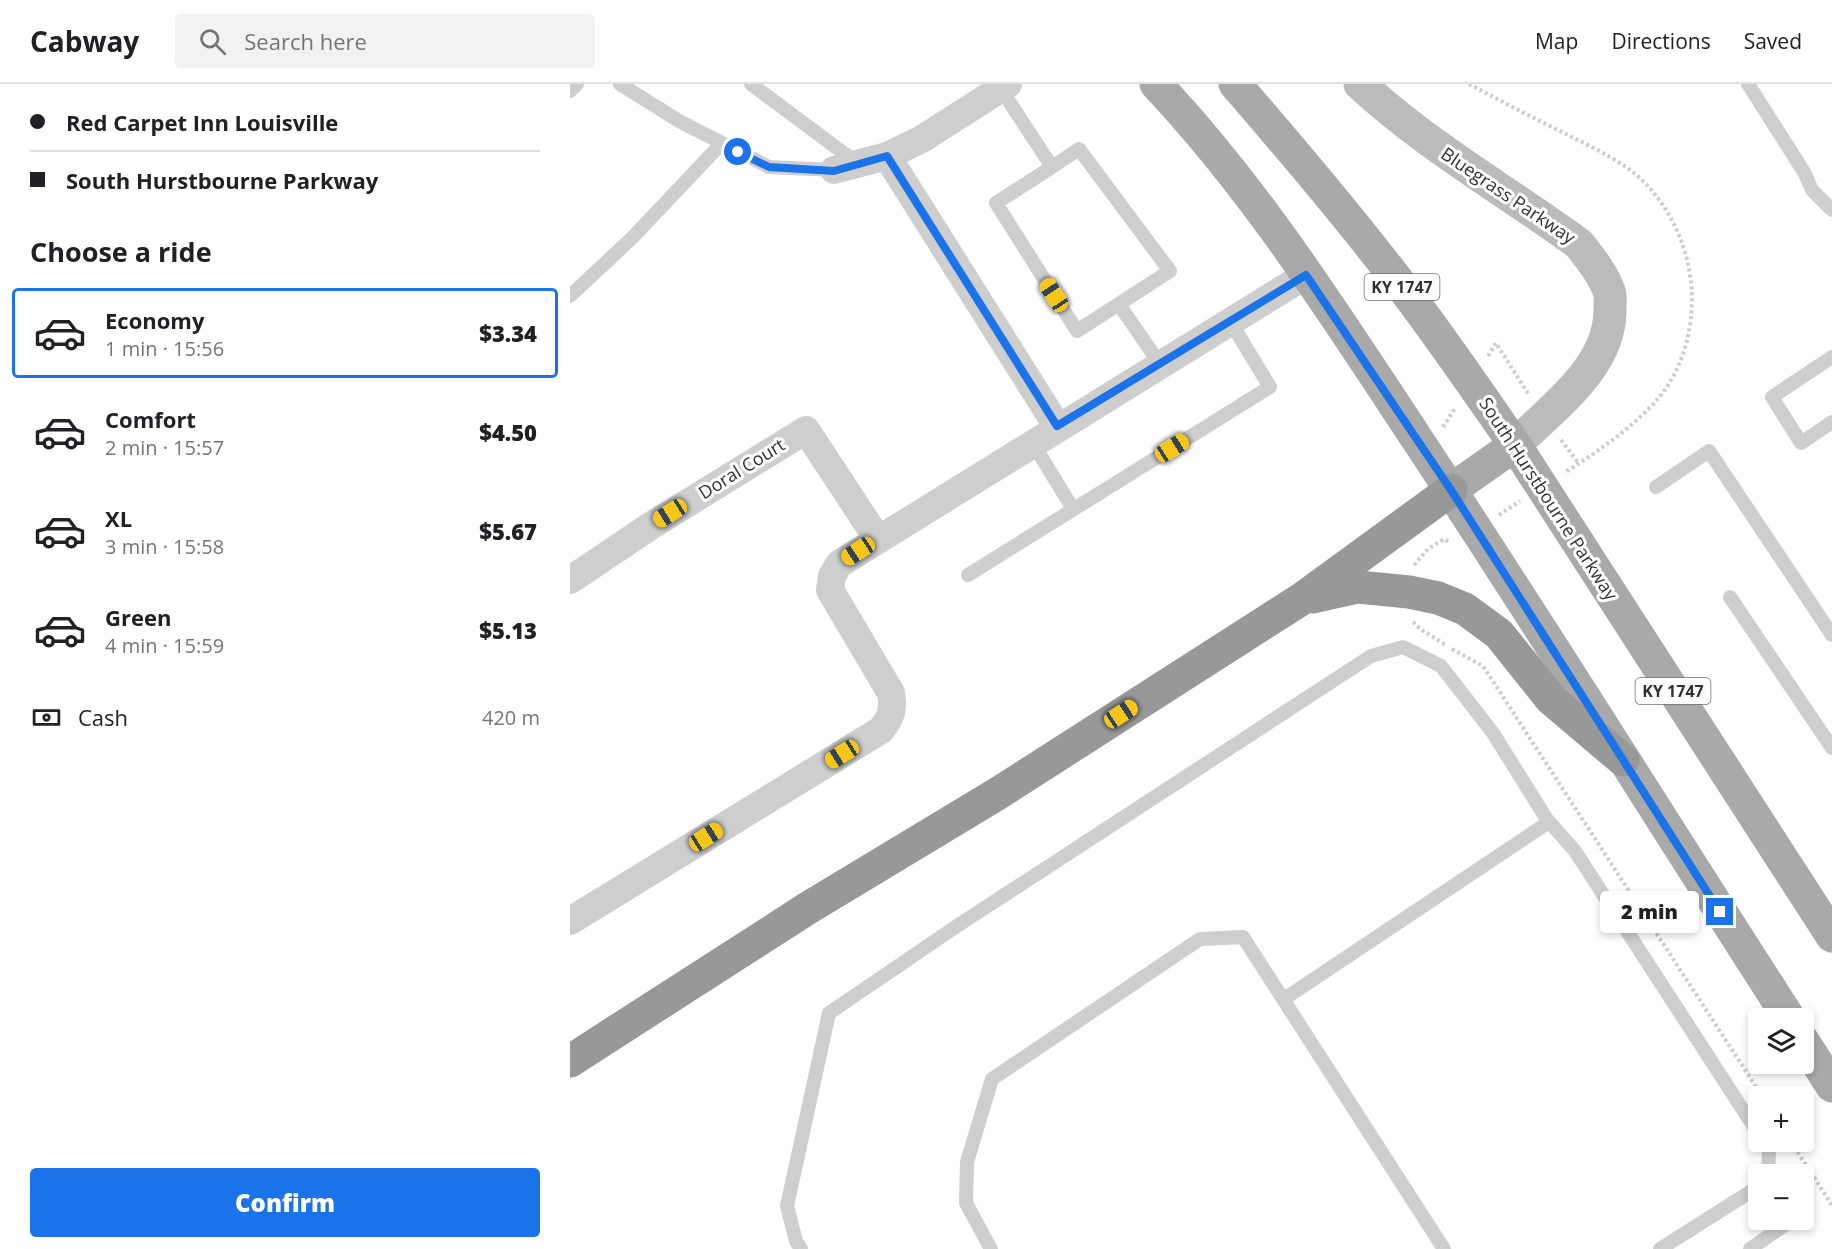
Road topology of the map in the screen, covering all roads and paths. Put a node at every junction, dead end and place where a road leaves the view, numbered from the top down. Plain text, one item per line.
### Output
1 (577, 84) edge
2 (620, 84) edge
3 (751, 84) edge
4 (1156, 84) edge
5 (1235, 84) edge
6 (1360, 84) edge
7 (1748, 84) edge
8 (1004, 86) edge
9 (570, 91) edge
10 (722, 143) junction
11 (887, 156) junction
12 (846, 167) junction
13 (1052, 167) junction
14 (1832, 210) edge
15 (1306, 275) junction
16 (570, 296) edge
17 (1120, 306) junction
18 (1230, 321) junction
19 (1832, 357) edge
20 (1160, 364) junction
21 (1832, 422) edge
22 (1057, 426) junction
23 (1032, 442) junction
24 (1515, 445) junction
25 (1656, 487) dead end
26 (1451, 490) junction
27 (1073, 509) junction
28 (877, 538) junction
29 (1454, 544) dead end
30 (968, 574) dead end
31 (570, 580) edge
32 (1409, 592) junction
33 (1730, 597) dead end
34 (1300, 600) junction
35 (1832, 635) edge
36 (1832, 748) edge
37 (1623, 760) junction
38 (1549, 822) junction
39 (570, 921) edge
40 (1832, 936) edge
41 (1284, 999) junction
42 (1783, 1008) edge
43 (1814, 1058) edge
44 (570, 1061) edge
45 (1756, 1086) edge
46 (1832, 1086) edge
47 (1748, 1118) edge
48 (1798, 1152) edge
49 (1748, 1193) edge
50 (1832, 1205) edge
51 (1778, 1230) edge
52 (801, 1249) edge
53 (991, 1249) edge
54 (1444, 1249) edge
55 (1660, 1249) edge
56 (1751, 1249) edge

1 - 9 lane
2 - 10 lane
3 - 12 lane
4 - 15 main road
5 - 24 main road, South Hurstbourne Parkway / KY 1747
6 - 24 street, Bluegrass Parkway
7 - 14 lane
8 - 11 street
8 - 13 lane
10 - 12 lane
10 - 16 lane
11 - 12 street
11 - 22 street
13 - 17 lane
13 - 17 lane
15 - 18 street
15 - 26 main road
17 - 20 lane
18 - 20 street
18 - 27 lane
19 - 21 lane
20 - 22 street
22 - 23 street
23 - 27 lane
23 - 28 street
24 - 26 main road
24 - 40 main road, South Hurstbourne Parkway / KY 1747
25 - 35 lane
26 - 34 highway
26 - 37 main road
27 - 30 lane
28 - 31 street, Doral Court
28 - 39 street
29 - 32 path
32 - 34 highway
32 - 37 highway
32 - 45 path
33 - 36 lane
34 - 44 highway
37 - 42 main road
38 - 41 lane
38 - 47 lane
38 - 52 lane
41 - 53 lane
41 - 54 lane
43 - 46 main road
48 - 50 path
49 - 55 lane
51 - 56 lane

